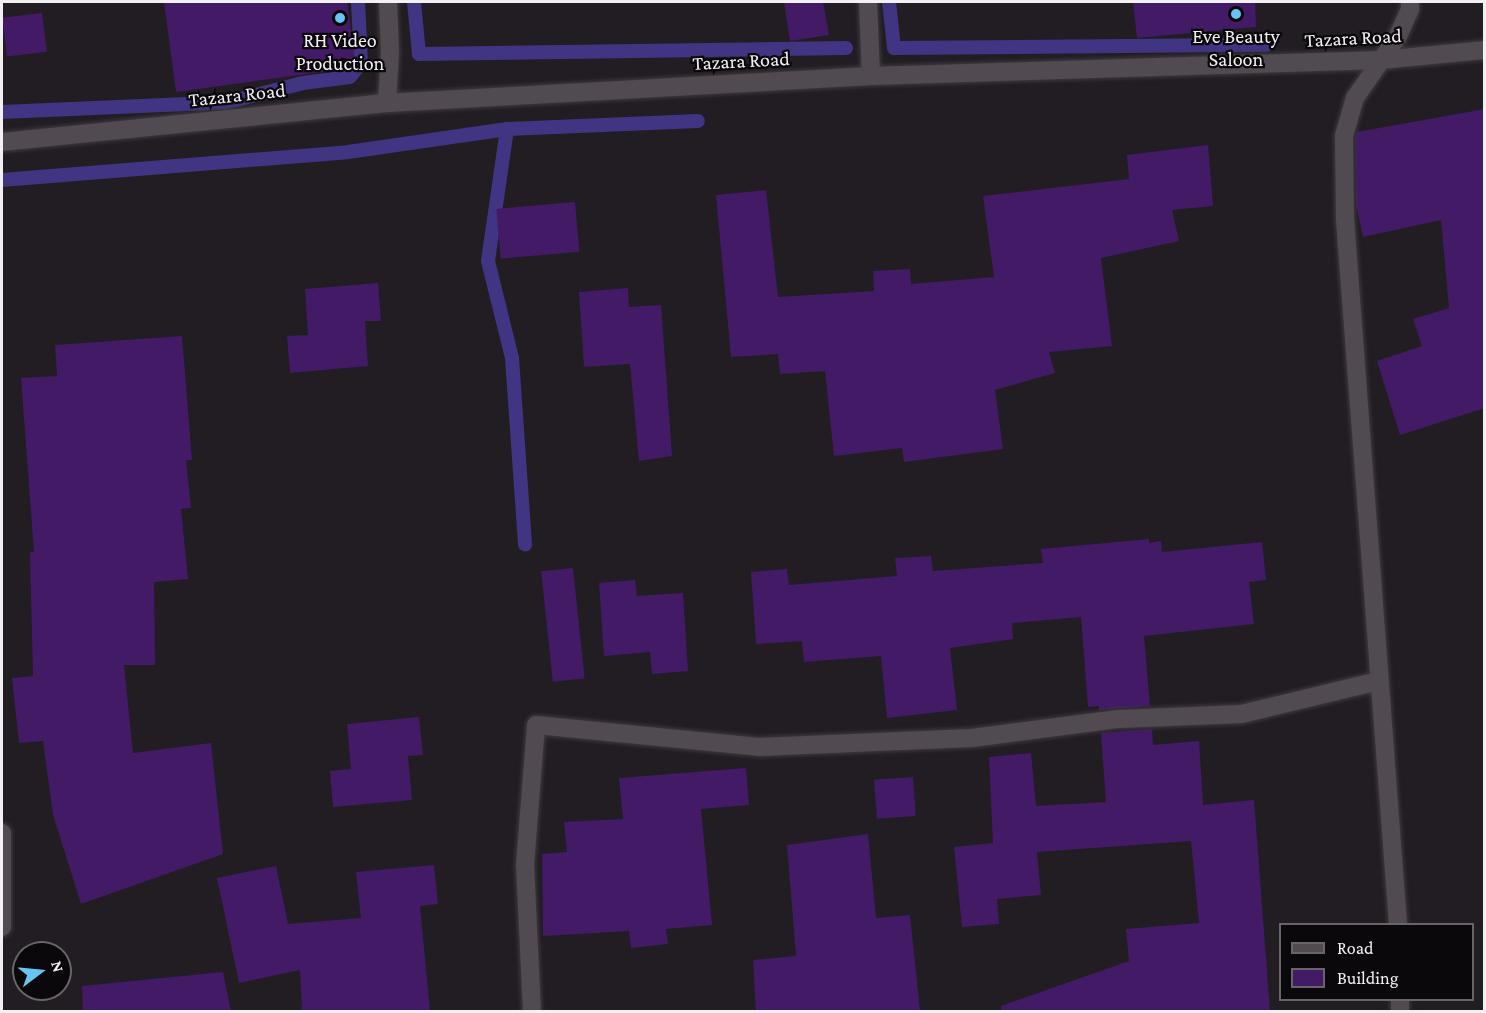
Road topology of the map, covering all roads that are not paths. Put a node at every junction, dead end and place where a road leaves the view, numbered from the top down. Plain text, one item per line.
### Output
1 (388, 2) edge
2 (868, 2) edge
3 (1410, 2) edge
4 (1485, 50) edge
5 (1381, 60) junction
6 (871, 76) junction
7 (387, 103) junction
8 (2, 142) edge
9 (1378, 681) junction
10 (2, 833) edge
11 (1398, 923) edge
12 (2, 927) edge
13 (532, 1011) edge

1 - 7 street
2 - 6 street
3 - 5 street
4 - 5 street, Tazara Road
5 - 6 street, Tazara Road
5 - 9 street
6 - 7 street, Tazara Road
7 - 8 street, Tazara Road
9 - 11 street
9 - 13 street
10 - 12 street

